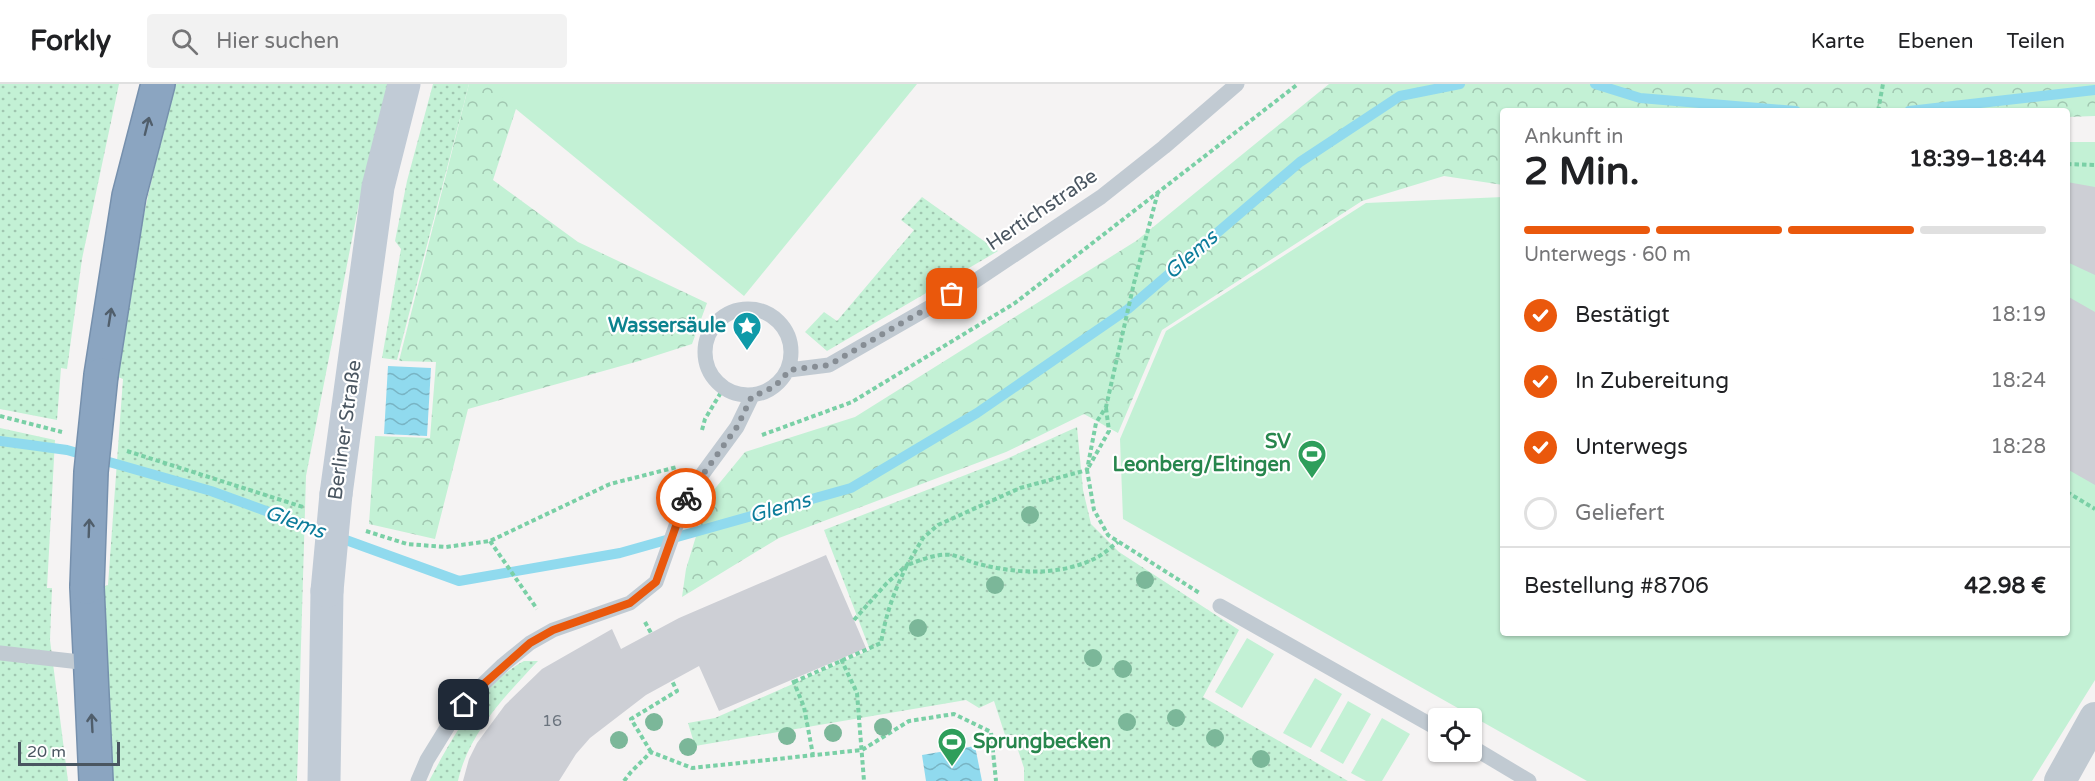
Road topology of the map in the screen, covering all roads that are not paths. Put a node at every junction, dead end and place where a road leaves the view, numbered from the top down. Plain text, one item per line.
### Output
1 (158, 84) edge
2 (404, 84) edge
3 (1237, 84) edge
4 (789, 370) junction
5 (752, 396) junction
6 (1220, 606) road end
7 (0, 653) edge
8 (89, 663) junction
9 (2095, 718) edge
10 (1428, 723) edge
11 (1482, 753) edge
12 (96, 781) edge
13 (324, 781) edge
14 (418, 781) edge
15 (1529, 781) edge
16 (2060, 781) edge

8 -> 1 highway, bridge
2 - 13 main road, Berliner Straße, bridge
3 - 4 lane, Hertichstraße
4 - 5 lane
4 - 5 lane
5 - 14 lane
6 - 10 lane
7 - 8 lane
12 -> 8 highway
9 - 16 street
11 - 15 lane

